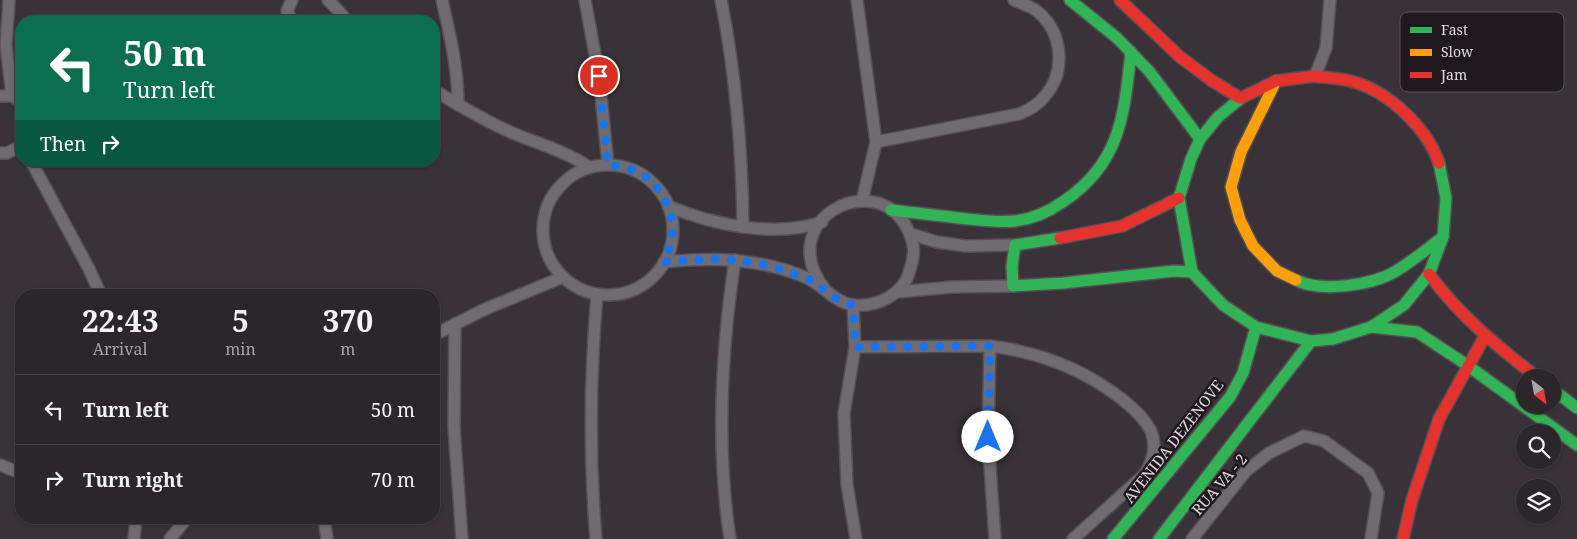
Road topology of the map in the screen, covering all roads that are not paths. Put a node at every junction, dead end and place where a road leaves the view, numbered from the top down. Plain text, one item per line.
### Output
1 (9, 0) edge
2 (292, 0) edge
3 (328, 0) edge
4 (442, 0) edge
5 (585, 0) edge
6 (721, 0) edge
7 (858, 0) edge
8 (1014, 0) edge
9 (1070, 0) edge
10 (1120, 0) edge
11 (1330, 0) edge
12 (288, 15) edge
13 (342, 15) edge
14 (1131, 52) junction
15 (1315, 76) junction
16 (1276, 81) junction
17 (440, 94) edge
18 (11, 98) edge
19 (1240, 98) junction
20 (458, 105) junction
21 (1200, 139) junction
22 (876, 142) junction
23 (15, 149) edge
24 (0, 153) edge
25 (608, 165) junction
26 (34, 167) edge
27 (589, 167) junction
28 (1179, 198) junction
29 (862, 201) junction
30 (668, 206) junction
31 (891, 210) junction
32 (821, 220) junction
33 (743, 227) junction
34 (910, 234) junction
35 (1443, 238) junction
36 (1015, 245) junction
37 (735, 260) junction
38 (664, 262) junction
39 (1192, 272) junction
40 (1428, 274) junction
41 (563, 277) junction
42 (1013, 286) junction
43 (98, 289) edge
44 (826, 292) junction
45 (897, 292) junction
46 (597, 294) junction
47 (853, 305) junction
48 (454, 324) junction
49 (1256, 327) junction
50 (1371, 327) junction
51 (440, 332) edge
52 (1485, 336) junction
53 (1311, 341) junction
54 (990, 346) junction
55 (855, 347) junction
56 (1467, 366) junction
57 (1527, 369) edge
58 (1561, 396) edge
59 (1577, 408) edge
60 (1577, 445) edge
61 (0, 465) edge
62 (15, 471) edge
63 (135, 524) edge
64 (182, 524) edge
65 (325, 524) edge
66 (134, 539) edge
67 (170, 539) edge
68 (327, 539) edge
69 (462, 539) edge
70 (596, 539) edge
71 (730, 539) edge
72 (856, 539) edge
73 (995, 539) edge
74 (1073, 539) edge
75 (1113, 539) edge
76 (1159, 539) edge
77 (1192, 539) edge
78 (1371, 539) edge
79 (1403, 539) edge

1 - 18 street
2 - 12 street
3 - 13 street
4 - 20 street
5 - 25 street
6 - 33 street
7 - 22 street
8 - 22 street
9 - 14 street
10 - 19 street
11 - 15 street
14 - 21 street
14 - 31 street
15 - 16 street
15 - 35 street
16 - 19 street
16 - 35 street
17 - 20 street
19 - 21 street
20 - 27 street
21 - 28 street
22 - 29 street
23 - 24 street
25 - 27 street
25 - 30 street
26 - 43 street
27 - 41 street
28 - 36 street
28 - 39 street
29 - 31 street
29 - 32 street
30 - 33 street
30 - 38 street
31 - 34 street
32 - 33 street
32 - 44 street
34 - 36 street
34 - 45 street
35 - 40 street
36 - 42 street
37 - 38 street
37 - 44 street
37 - 71 street
38 - 46 street
39 - 42 street
39 - 49 street
40 - 50 street
40 - 52 street
41 - 46 street
41 - 48 street
42 - 45 street
44 - 47 street
45 - 47 street
46 - 70 street
47 - 55 street
48 - 51 street
48 - 69 street
49 - 53 street
49 - 75 street, AVENIDA DEZENOVE
50 - 53 street
50 - 56 street
52 - 56 street
52 - 57 street
53 - 76 street
54 - 55 street
54 - 73 street
54 - 74 street
55 - 72 street
56 - 60 street
56 - 79 street
58 - 59 street
61 - 62 street
63 - 66 street
64 - 67 street
65 - 68 street
77 - 78 street, RUA VA - 2

